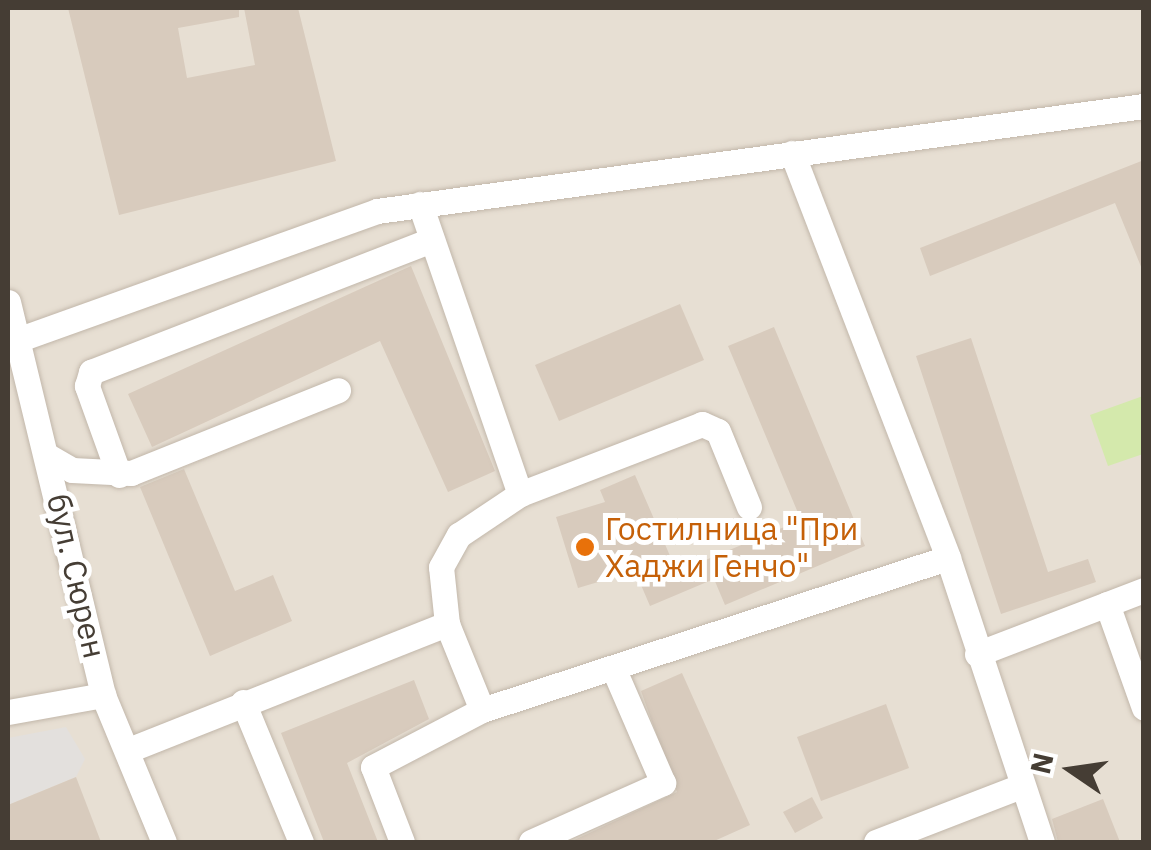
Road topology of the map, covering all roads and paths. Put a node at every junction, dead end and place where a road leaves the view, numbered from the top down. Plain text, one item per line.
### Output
1 (1144, 106) edge
2 (792, 153) junction
3 (420, 204) junction
4 (431, 240) junction
5 (8, 302) edge
6 (17, 340) junction
7 (338, 390) dead end
8 (48, 456) junction
9 (119, 475) junction
10 (520, 494) junction
11 (749, 507) dead end
12 (948, 558) junction
13 (1144, 590) edge
14 (1108, 604) junction
15 (447, 624) junction
16 (977, 654) junction
17 (614, 670) junction
18 (104, 695) junction
19 (243, 702) junction
20 (1144, 708) edge
21 (482, 710) junction
22 (8, 712) edge
23 (131, 749) junction
24 (1021, 786) junction
25 (164, 842) edge
26 (301, 842) edge
27 (402, 842) edge
28 (531, 842) edge
29 (876, 842) edge
30 (1042, 842) edge

1 - 2 street
2 - 3 street
2 - 12 street
3 - 4 street
3 - 6 street
4 - 9 street
4 - 10 street
5 - 6 street, бул. Сюрен
6 - 8 street, бул. Сюрен
7 - 9 street
8 - 9 street
8 - 18 street, бул. Сюрен
10 - 11 street
10 - 15 street
12 - 16 street
12 - 17 street
13 - 14 street
14 - 16 street
14 - 20 street
15 - 19 street
15 - 21 street
16 - 24 street
17 - 21 street
17 - 28 street
18 - 22 street
18 - 23 street, бул. Сюрен
19 - 23 street
19 - 26 street
21 - 27 street
23 - 25 street, бул. Сюрен
24 - 29 street
24 - 30 street

